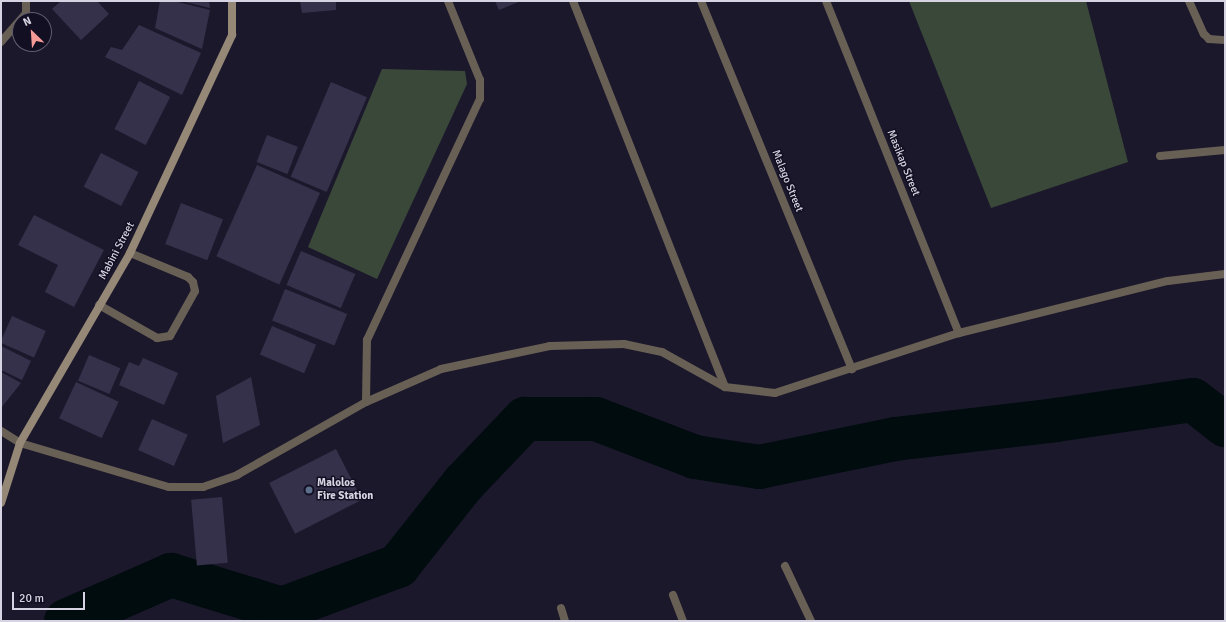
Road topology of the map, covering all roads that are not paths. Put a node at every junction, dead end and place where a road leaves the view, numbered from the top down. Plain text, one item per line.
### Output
1 (26, 1) edge
2 (232, 1) edge
3 (448, 1) edge
4 (573, 1) edge
5 (701, 1) edge
6 (826, 1) edge
7 (1189, 1) edge
8 (1225, 40) edge
9 (1, 42) edge
10 (1225, 150) edge
11 (1160, 156) dead end
12 (130, 252) junction
13 (1225, 274) edge
14 (100, 305) junction
15 (959, 333) junction
16 (852, 369) junction
17 (726, 387) junction
18 (366, 402) junction
19 (1, 432) edge
20 (20, 444) junction
21 (1, 503) edge
22 (785, 566) dead end
23 (673, 595) dead end
24 (561, 608) dead end
25 (565, 621) edge
26 (683, 621) edge
27 (810, 621) edge

1 - 9 street
2 - 12 main road, Mabini Street
3 - 18 street
4 - 17 street
5 - 16 street, Malago Street
6 - 15 street, Masikap Street
7 - 8 street
10 - 11 street
12 - 14 main road, Mabini Street
12 - 14 street
13 - 15 street
14 - 20 main road, Mabini Street
15 - 16 street
16 - 17 street
17 - 18 street
18 - 20 street
19 - 20 street
20 - 21 main road, Mabini Street
22 - 27 street
23 - 26 street
24 - 25 street

